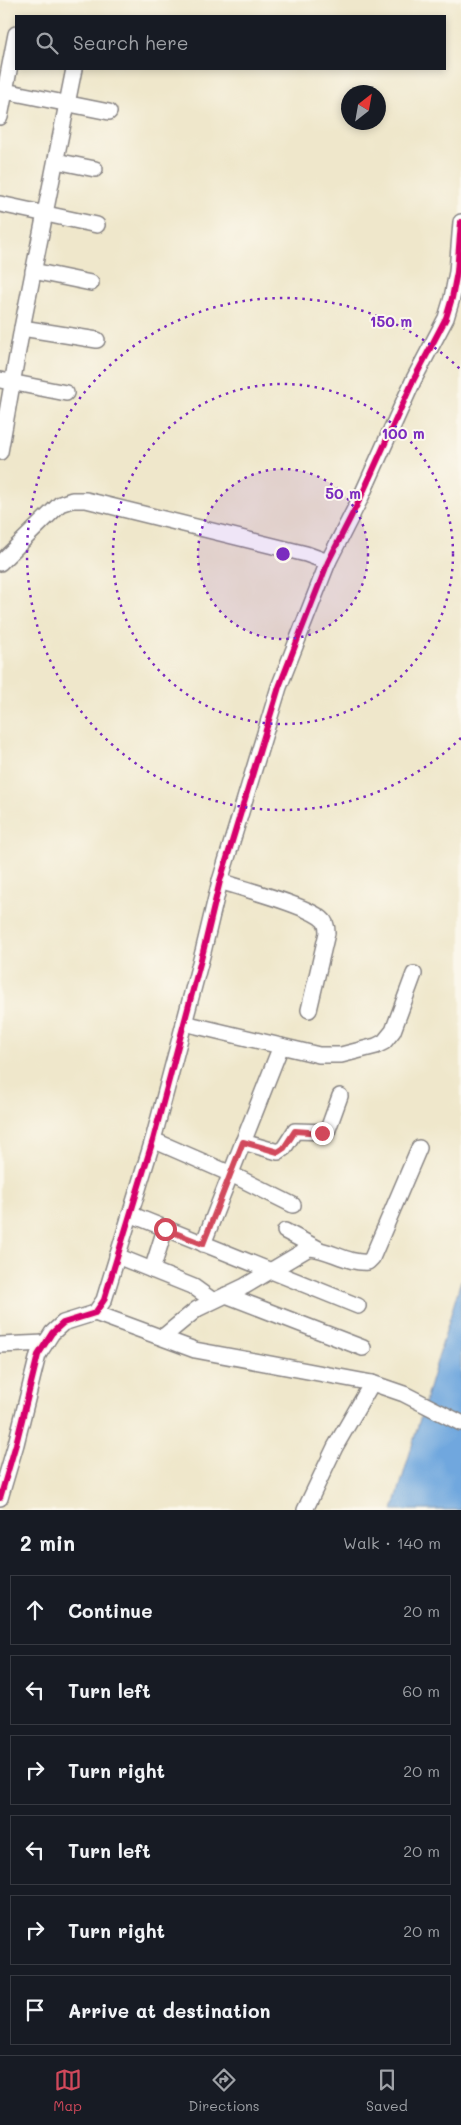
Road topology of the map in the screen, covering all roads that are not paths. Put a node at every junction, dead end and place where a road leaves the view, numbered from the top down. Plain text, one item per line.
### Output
1 (15, 38) edge
2 (74, 70) edge
3 (3, 90) edge
4 (68, 104) junction
5 (109, 112) dead end
6 (0, 117) edge
7 (56, 161) junction
8 (95, 169) dead end
9 (0, 204) edge
10 (44, 214) junction
11 (461, 222) edge
12 (97, 225) dead end
13 (33, 271) junction
14 (92, 283) dead end
15 (22, 328) junction
16 (97, 340) dead end
17 (6, 381) edge
18 (66, 393) dead end
19 (0, 452) edge
20 (328, 562) junction
21 (0, 563) edge
22 (220, 881) junction
23 (414, 974) dead end
24 (310, 1010) dead end
25 (184, 1023) junction
26 (281, 1046) junction
27 (340, 1096) dead end
28 (153, 1140) junction
29 (243, 1142) junction
30 (419, 1148) dead end
31 (231, 1174) junction
32 (293, 1205) dead end
33 (130, 1214) junction
34 (165, 1229) junction
35 (286, 1231) dead end
36 (203, 1244) junction
37 (317, 1248) junction
38 (118, 1256) junction
39 (152, 1270) junction
40 (269, 1271) junction
41 (219, 1298) junction
42 (358, 1306) dead end
43 (95, 1313) junction
44 (163, 1337) junction
45 (45, 1343) junction
46 (0, 1345) edge
47 (363, 1348) dead end
48 (372, 1383) junction
49 (461, 1423) edge
50 (0, 1498) edge
51 (305, 1510) edge

1 - 3 street
2 - 4 street
3 - 4 street
3 - 6 street
4 - 5 street
4 - 7 street
7 - 8 street
7 - 10 street
9 - 10 street
10 - 12 street
10 - 13 street
11 - 20 street
13 - 14 street
13 - 15 street
15 - 16 street
15 - 17 street
17 - 18 street
17 - 19 street
20 - 21 street
20 - 22 street
22 - 24 street
22 - 25 street
23 - 26 street
25 - 26 street
25 - 28 street
26 - 29 street
27 - 29 street
28 - 31 street
28 - 33 street
29 - 31 street
30 - 37 street
31 - 32 street
31 - 36 street
33 - 34 street
33 - 38 street
34 - 36 street
34 - 39 street
35 - 37 street
36 - 40 street
37 - 40 street
38 - 39 street
38 - 43 street
39 - 41 street
40 - 41 street
40 - 42 street
41 - 44 street
41 - 47 street
43 - 44 street
43 - 45 street
44 - 48 street
45 - 46 street
45 - 50 street
48 - 49 street
48 - 51 street

